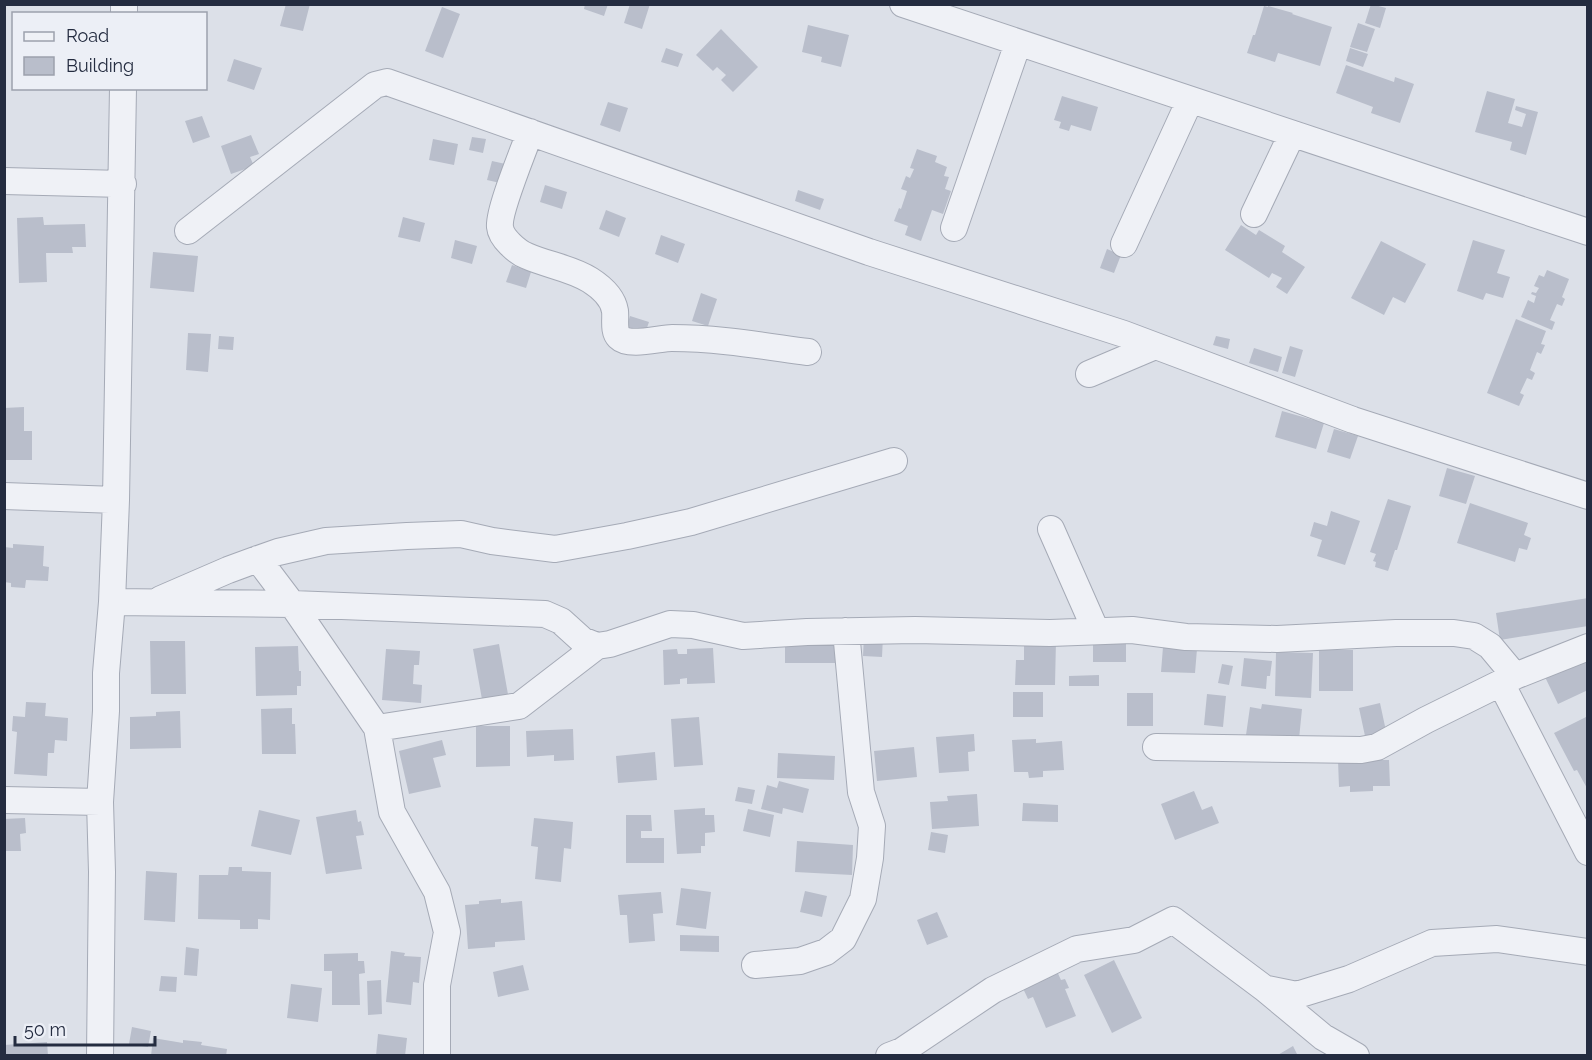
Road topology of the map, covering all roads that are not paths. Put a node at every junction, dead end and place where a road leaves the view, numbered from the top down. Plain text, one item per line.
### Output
1 (903, 4) edge
2 (1018, 43) junction
3 (123, 90) edge
4 (1190, 100) junction
5 (530, 132) junction
6 (1292, 134) junction
7 (4, 181) edge
8 (123, 184) junction
9 (1254, 214) dead end
10 (954, 228) dead end
11 (188, 231) dead end
12 (1587, 232) edge
13 (1124, 244) dead end
14 (1155, 346) junction
15 (808, 352) dead end
16 (1089, 374) dead end
17 (894, 461) dead end
18 (4, 496) edge
19 (1587, 496) edge
20 (116, 500) junction
21 (1051, 529) dead end
22 (258, 559) junction
23 (112, 602) junction
24 (153, 602) junction
25 (292, 604) junction
26 (846, 631) junction
27 (1096, 631) junction
28 (597, 646) junction
29 (1587, 647) edge
30 (1508, 679) junction
31 (377, 728) junction
32 (1156, 747) dead end
33 (4, 800) edge
34 (100, 801) junction
35 (1587, 852) edge
36 (1587, 952) edge
37 (755, 965) dead end
38 (1264, 988) junction
39 (100, 1056) edge
40 (437, 1056) edge
41 (889, 1056) edge
42 (1356, 1056) edge

1 - 2 street
2 - 4 street
2 - 10 street
3 - 8 street
4 - 6 street
4 - 13 street
5 - 11 street
5 - 14 street
5 - 15 street
6 - 9 street
6 - 12 street
7 - 8 street
8 - 20 street
14 - 16 street
14 - 19 street
17 - 22 street
18 - 20 street
20 - 23 street
21 - 27 street
22 - 24 street
22 - 25 street
23 - 24 street
23 - 34 street
24 - 25 street
25 - 28 street
25 - 31 street
26 - 27 street
26 - 28 street
26 - 37 street
27 - 30 street
28 - 31 street
29 - 30 street
30 - 32 street
30 - 35 street
31 - 40 street
33 - 34 street
34 - 39 street
36 - 38 street
38 - 41 street
38 - 42 street

